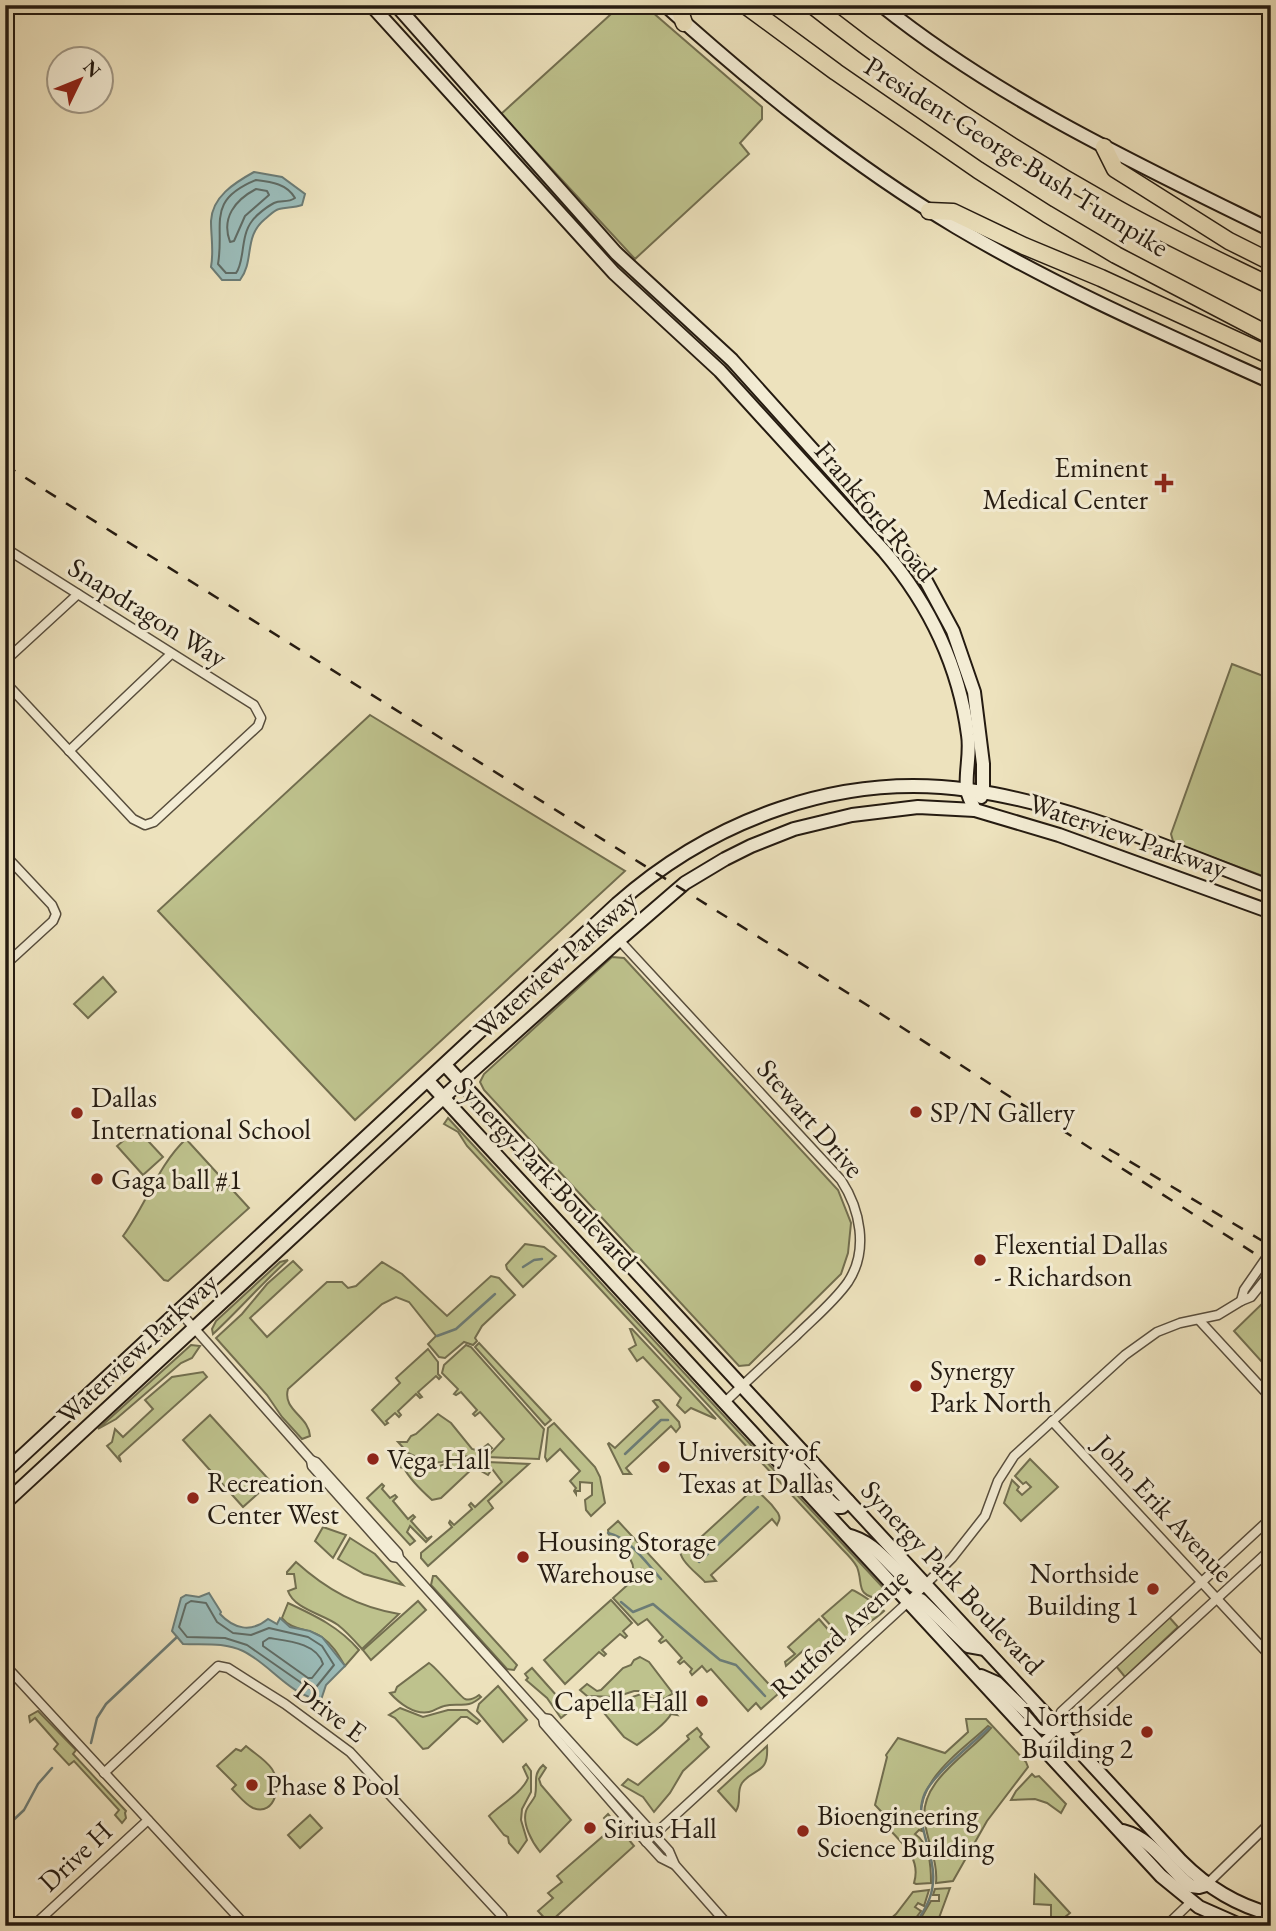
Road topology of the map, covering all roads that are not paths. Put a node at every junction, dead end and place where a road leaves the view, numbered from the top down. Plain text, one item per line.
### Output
1 (371, 5) edge
2 (665, 5) edge
3 (678, 5) edge
4 (745, 5) edge
5 (812, 5) edge
6 (881, 5) edge
7 (400, 7) edge
8 (385, 21) junction
9 (684, 23) junction
10 (1104, 147) junction
11 (929, 211) junction
12 (1271, 230) edge
13 (1271, 262) edge
14 (1271, 286) edge
15 (1271, 336) edge
16 (1271, 356) edge
17 (752, 382) junction
18 (1271, 382) edge
19 (741, 392) junction
20 (5, 548) edge
21 (78, 594) junction
22 (172, 654) junction
23 (5, 661) edge
24 (5, 682) edge
25 (69, 751) junction
26 (967, 789) junction
27 (983, 792) junction
28 (810, 800) junction
29 (975, 810) junction
30 (817, 822) junction
31 (5, 855) edge
32 (1271, 887) edge
33 (1271, 912) edge
34 (619, 940) junction
35 (5, 965) edge
36 (444, 1065) junction
37 (428, 1081) junction
38 (460, 1082) junction
39 (443, 1098) junction
40 (362, 1142) junction
41 (377, 1159) junction
42 (1271, 1251) edge
43 (1271, 1272) edge
44 (1241, 1301) junction
45 (179, 1311) junction
46 (1199, 1320) junction
47 (194, 1328) junction
48 (743, 1385) junction
49 (1271, 1398) edge
50 (725, 1402) junction
51 (1052, 1421) junction
52 (772, 1454) junction
53 (5, 1472) edge
54 (848, 1501) junction
55 (5, 1503) edge
56 (1271, 1518) edge
57 (846, 1535) junction
58 (1271, 1549) edge
59 (1202, 1582) junction
60 (926, 1584) junction
61 (1217, 1598) junction
62 (908, 1602) junction
63 (985, 1649) junction
64 (1271, 1657) edge
65 (5, 1665) edge
66 (977, 1676) junction
67 (543, 1718) junction
68 (1058, 1728) junction
69 (1041, 1744) junction
70 (104, 1773) junction
71 (148, 1820) junction
72 (1271, 1822) edge
73 (1119, 1830) junction
74 (654, 1835) junction
75 (646, 1842) junction
76 (675, 1865) junction
77 (1206, 1885) junction
78 (1191, 1902) junction
79 (1271, 1914) edge
80 (33, 1926) edge
81 (246, 1926) edge
82 (506, 1926) edge
83 (729, 1926) edge
84 (1166, 1926) edge
85 (1242, 1926) edge

1 - 8 main road, Frankford Road
2 - 9 main road
3 - 9 highway
4 - 15 highway, President George Bush Turnpike
5 - 14 highway, President George Bush Turnpike
6 - 10 main road
7 - 8 main road
7 - 17 main road, Frankford Road
8 - 19 main road, Frankford Road
9 - 11 main road
10 - 12 main road
10 - 13 highway
11 - 16 highway
11 - 18 main road
17 - 19 main road
17 - 27 main road, Frankford Road
19 - 26 main road, Frankford Road
20 - 21 street, Snapdragon Way
21 - 22 street, Snapdragon Way
21 - 23 street
22 - 25 street
22 - 25 street, Snapdragon Way
24 - 25 street
26 - 27 main road, Waterview Parkway
26 - 28 main road, Waterview Parkway
26 - 29 main road, Frankford Road
27 - 29 main road, Frankford Road
27 - 32 main road, Waterview Parkway
28 - 30 main road
28 - 36 main road, Waterview Parkway
29 - 30 main road, Waterview Parkway
29 - 33 main road, Waterview Parkway
30 - 34 main road, Waterview Parkway
31 - 35 street
34 - 38 main road, Waterview Parkway
34 - 48 street, Stewart Drive
36 - 37 main road, Waterview Parkway
36 - 38 main road, Synergy Park Boulevard
37 - 39 main road, Synergy Park Boulevard
37 - 40 main road, Waterview Parkway
38 - 39 main road, Waterview Parkway
38 - 48 main road, Synergy Park Boulevard
39 - 41 main road, Waterview Parkway
39 - 50 main road, Synergy Park Boulevard
40 - 41 main road
40 - 45 main road, Waterview Parkway
41 - 47 main road, Waterview Parkway
42 - 44 street
43 - 44 street, Rutford Avenue
44 - 46 street, Rutford Avenue
45 - 47 street
45 - 53 main road, Waterview Parkway
46 - 49 street
46 - 51 street, Rutford Avenue
47 - 55 main road, Waterview Parkway
47 - 67 street
48 - 50 street, Stewart Drive
48 - 54 main road, Synergy Park Boulevard
50 - 52 main road, Synergy Park Boulevard
51 - 59 street, John Erik Avenue
51 - 60 street, Rutford Avenue
52 - 54 main road
52 - 57 main road, Synergy Park Boulevard
54 - 60 main road, Synergy Park Boulevard
56 - 59 street
57 - 60 main road
57 - 62 main road, Synergy Park Boulevard
58 - 61 street
59 - 61 street, John Erik Avenue
59 - 68 street
60 - 62 street, Rutford Avenue
60 - 63 main road, Synergy Park Boulevard
61 - 64 street, John Erik Avenue
61 - 68 street
62 - 63 main road
62 - 66 main road, Synergy Park Boulevard
62 - 74 street, Rutford Avenue
63 - 68 main road, Synergy Park Boulevard
65 - 70 street
66 - 68 main road
66 - 69 main road, Synergy Park Boulevard
67 - 74 street
67 - 75 street
68 - 69 street
68 - 77 main road, Synergy Park Boulevard
69 - 73 main road, Synergy Park Boulevard
70 - 71 street
70 - 82 street, Drive E
71 - 80 street, Drive H
71 - 81 street
72 - 77 street
73 - 77 main road
73 - 78 main road, Synergy Park Boulevard
74 - 75 street, Rutford Avenue
74 - 76 street
75 - 76 street
76 - 83 street
77 - 78 main road
77 - 79 main road, Synergy Park Boulevard
78 - 84 street
78 - 85 main road, Synergy Park Boulevard

